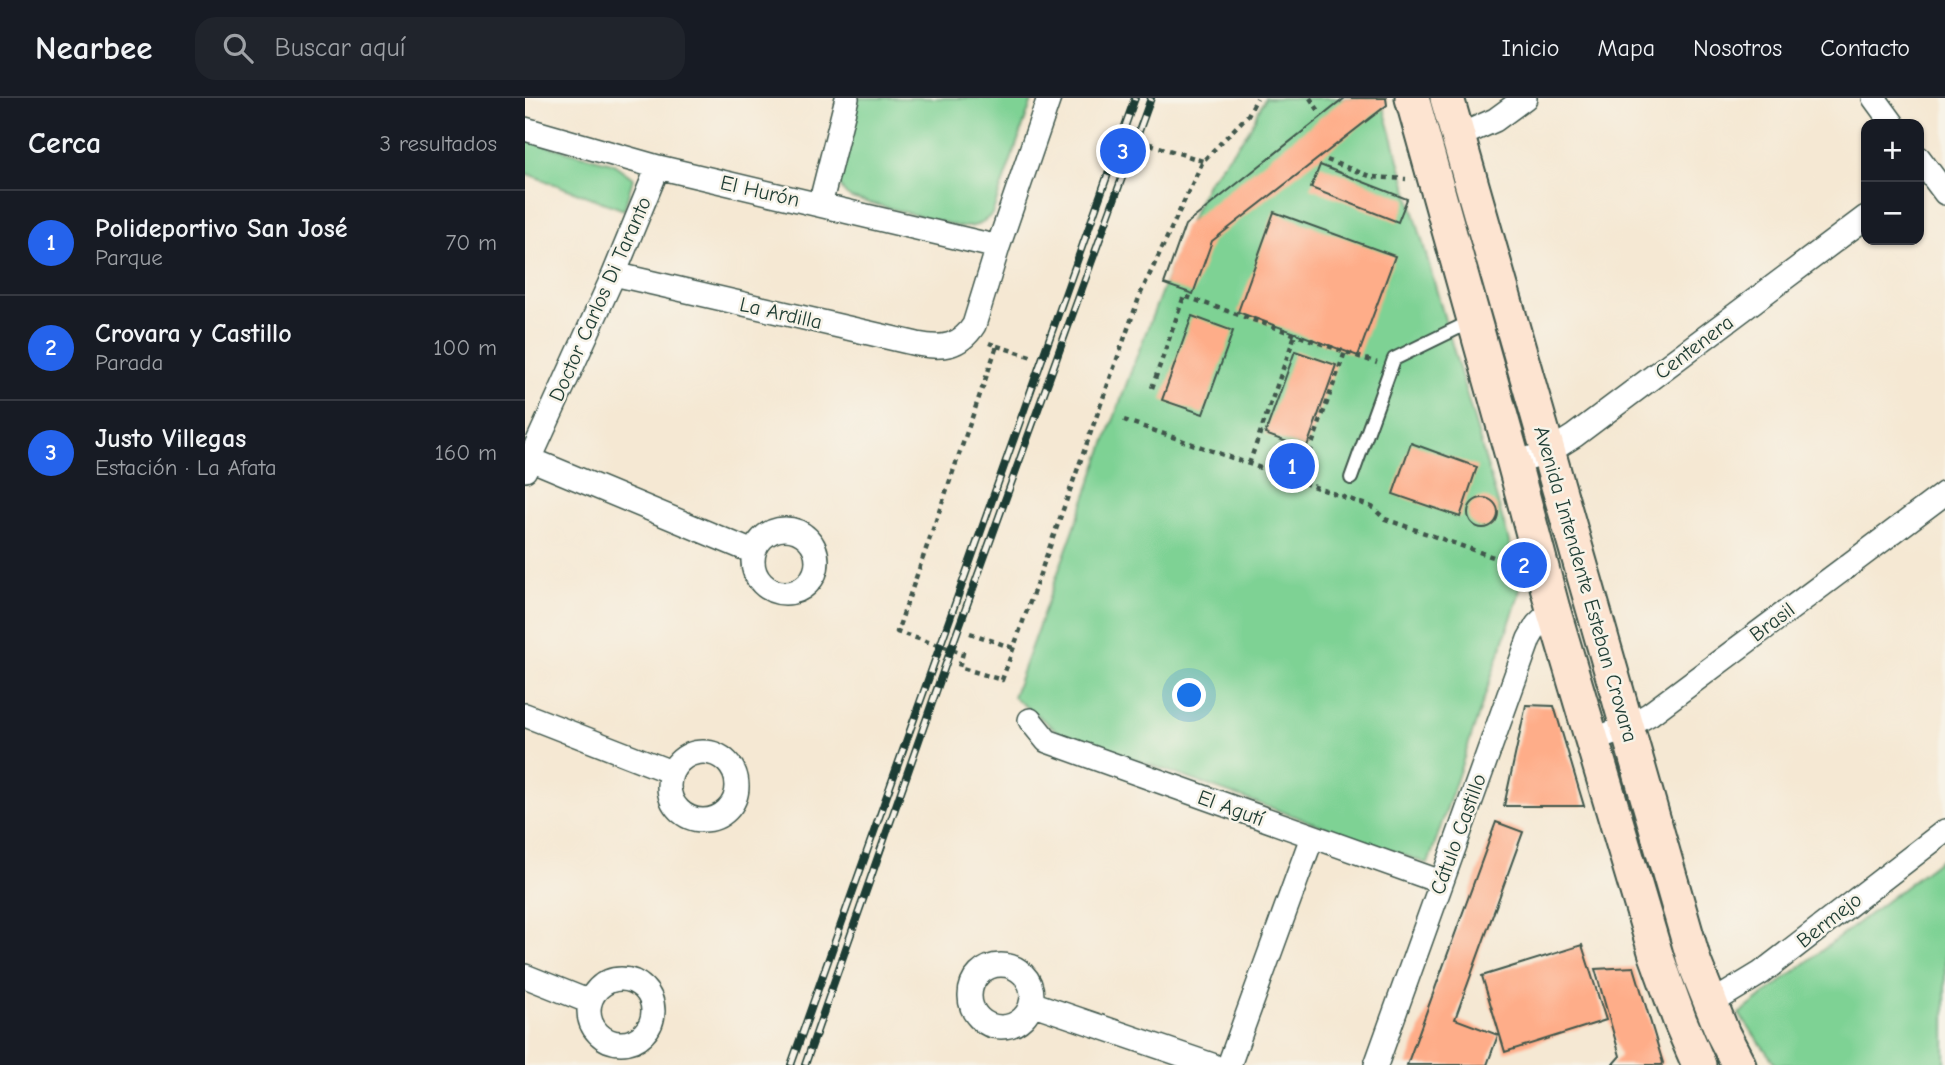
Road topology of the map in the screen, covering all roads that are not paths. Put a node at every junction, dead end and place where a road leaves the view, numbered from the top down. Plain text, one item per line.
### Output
1 (847, 98) edge
2 (1049, 98) edge
3 (1412, 98) edge
4 (1447, 98) edge
5 (1525, 98) edge
6 (1874, 98) edge
7 (1889, 119) edge
8 (525, 129) edge
9 (1459, 136) junction
10 (1928, 166) edge
11 (657, 167) junction
12 (1945, 193) edge
13 (820, 205) junction
14 (1861, 222) edge
15 (998, 247) junction
16 (614, 274) junction
17 (1474, 320) junction
18 (1548, 453) junction
19 (1514, 463) junction
20 (527, 464) edge
21 (1352, 478) dead end
22 (1945, 492) edge
23 (753, 552) dead end
24 (1553, 609) junction
25 (525, 715) edge
26 (1030, 720) dead end
27 (1627, 727) junction
28 (1593, 740) junction
29 (671, 772) dead end
30 (1945, 831) edge
31 (1312, 837) junction
32 (1441, 882) junction
33 (525, 976) edge
34 (590, 1002) dead end
35 (1031, 1003) dead end
36 (1710, 1004) junction
37 (1212, 1065) edge
38 (1229, 1065) edge
39 (1376, 1065) edge
40 (1699, 1065) edge
41 (1739, 1065) edge

1 - 13 street
2 - 15 street
3 - 17 main road, Avenida Intendente Esteban Crovara
4 - 9 main road, Avenida Intendente Esteban Crovara
5 - 9 street
6 - 7 street
8 - 11 street, El Hurón
9 - 18 main road, Avenida Intendente Esteban Crovara
10 - 12 street
11 - 13 street, El Hurón
11 - 16 street, Doctor Carlos Di Taranto
13 - 15 street, El Hurón
14 - 18 street, Centenera
15 - 16 street, La Ardilla
16 - 20 street, Doctor Carlos Di Taranto
17 - 19 main road, Avenida Intendente Esteban Crovara
17 - 21 lane
18 - 19 street, Centenera
18 - 27 main road, Avenida Intendente Esteban Crovara
19 - 24 main road, Avenida Intendente Esteban Crovara
20 - 23 street
22 - 27 street, Brasil
24 - 28 main road, Avenida Intendente Esteban Crovara
24 - 32 street, Cátulo Castillo
25 - 29 street
26 - 31 street, El Agutí
27 - 28 street, Brasil
27 - 36 main road, Avenida Intendente Esteban Crovara
28 - 40 main road, Avenida Intendente Esteban Crovara
30 - 36 street, Bermejo
31 - 32 street, El Agutí
31 - 38 street
32 - 39 street, Cátulo Castillo
33 - 34 street
35 - 37 street
36 - 41 main road, Avenida Intendente Esteban Crovara

